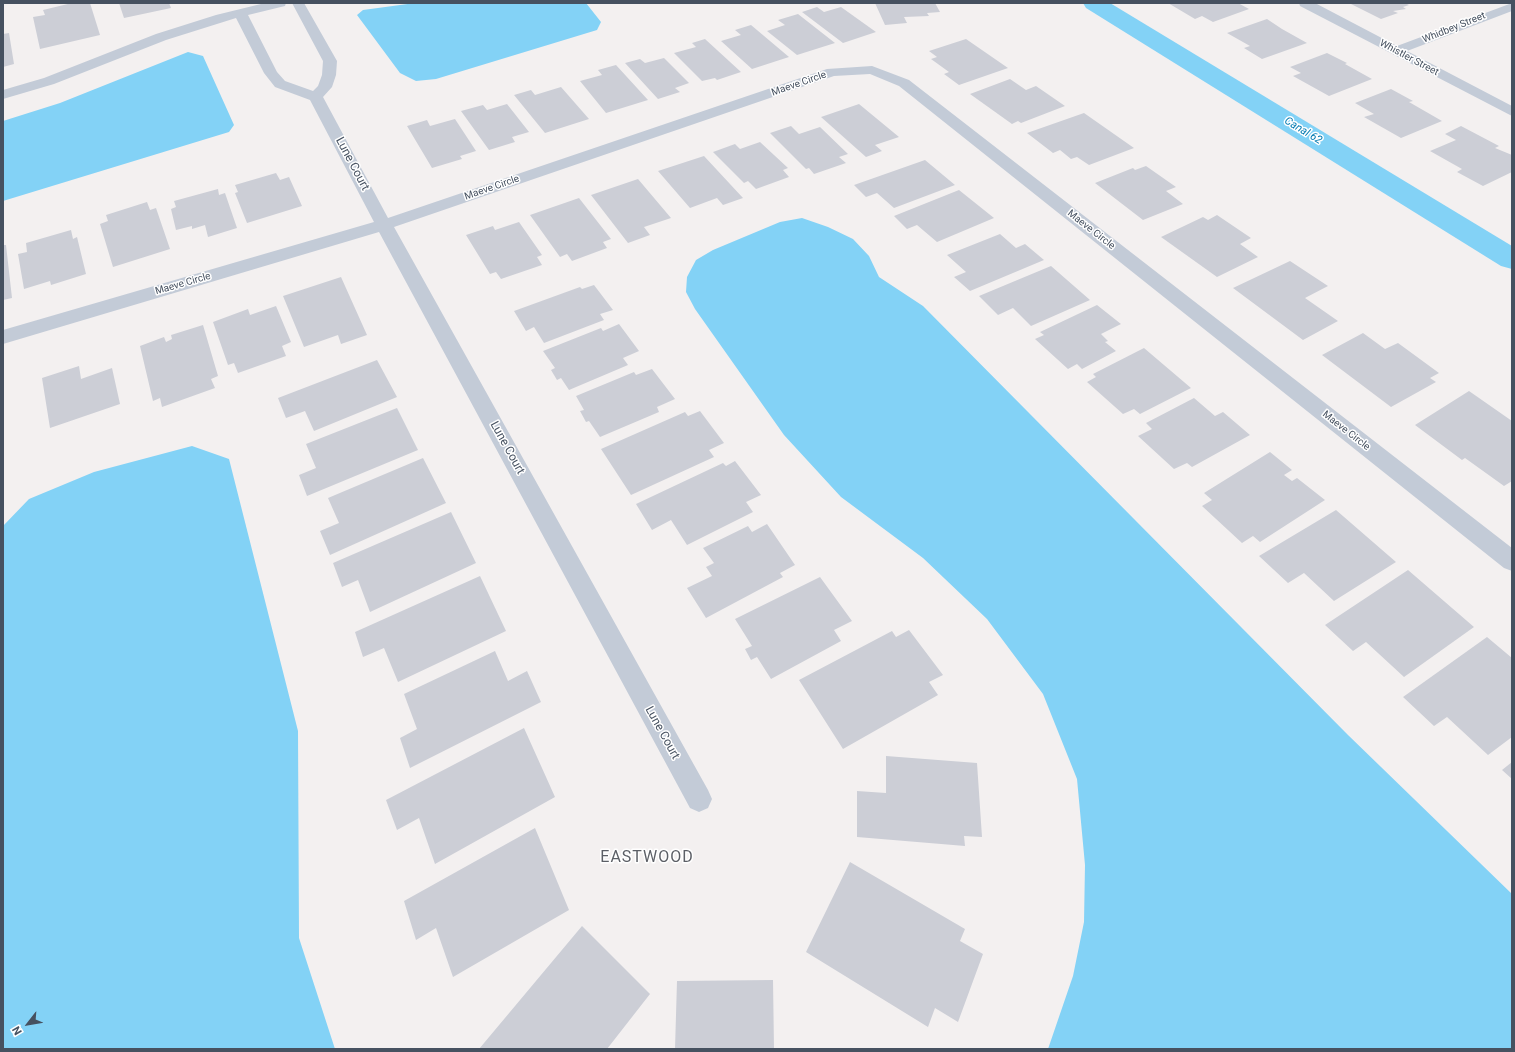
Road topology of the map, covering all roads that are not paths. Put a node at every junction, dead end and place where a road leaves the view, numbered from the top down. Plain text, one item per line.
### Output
1 (280, 3) edge
2 (298, 3) edge
3 (1305, 3) edge
4 (1512, 6) edge
5 (240, 13) junction
6 (1396, 51) junction
7 (3, 95) edge
8 (316, 97) junction
9 (1512, 112) edge
10 (384, 224) junction
11 (3, 337) edge
12 (1512, 561) edge
13 (699, 799) dead end

1 - 5 street
2 - 8 street
3 - 6 street, Whistler Street
4 - 6 street, Whidbey Street
5 - 7 street
5 - 8 street
6 - 9 street, Whistler Street
8 - 10 street, Lune Court
10 - 11 street, Maeve Circle
10 - 12 street, Maeve Circle
10 - 13 street, Lune Court

